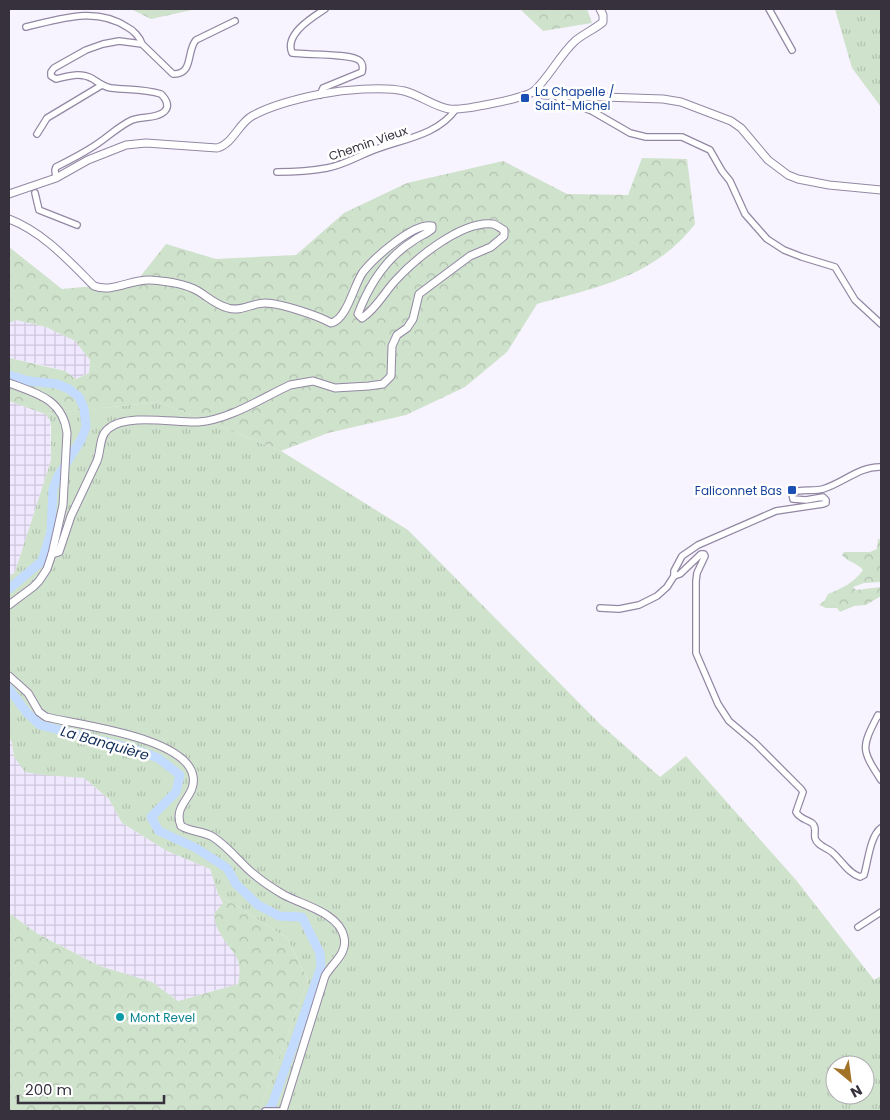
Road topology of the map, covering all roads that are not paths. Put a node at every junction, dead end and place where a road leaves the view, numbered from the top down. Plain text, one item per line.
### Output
1 (325, 9) edge
2 (600, 9) edge
3 (769, 9) edge
4 (235, 21) dead end
5 (26, 28) dead end
6 (142, 44) junction
7 (792, 50) dead end
8 (102, 85) junction
9 (533, 92) junction
10 (320, 94) junction
11 (558, 96) junction
12 (456, 109) junction
13 (37, 134) dead end
14 (277, 172) dead end
15 (56, 178) junction
16 (881, 190) edge
17 (35, 193) dead end
18 (9, 194) edge
19 (9, 219) edge
20 (77, 226) dead end
21 (881, 324) edge
22 (9, 383) edge
23 (881, 467) edge
24 (52, 554) junction
25 (674, 576) junction
26 (9, 605) edge
27 (600, 608) dead end
28 (9, 676) edge
29 (881, 716) edge
30 (881, 780) edge
31 (881, 828) edge
32 (881, 912) edge
33 (858, 927) dead end
34 (274, 1110) edge
35 (265, 1111) edge
36 (283, 1111) edge

1 - 10 street
2 - 9 street
3 - 7 street
4 - 6 street
5 - 6 street
6 - 8 street
8 - 13 street
8 - 15 street
9 - 11 street
9 - 12 street
10 - 12 street
10 - 15 street
11 - 16 street
11 - 21 street
12 - 14 street, Chemin Vieux
15 - 18 street
17 - 20 street
19 - 24 street
22 - 24 street
23 - 25 street
24 - 26 street
25 - 27 street
25 - 31 street
28 - 36 street
29 - 30 street
32 - 33 street
34 - 35 street
34 - 36 street

